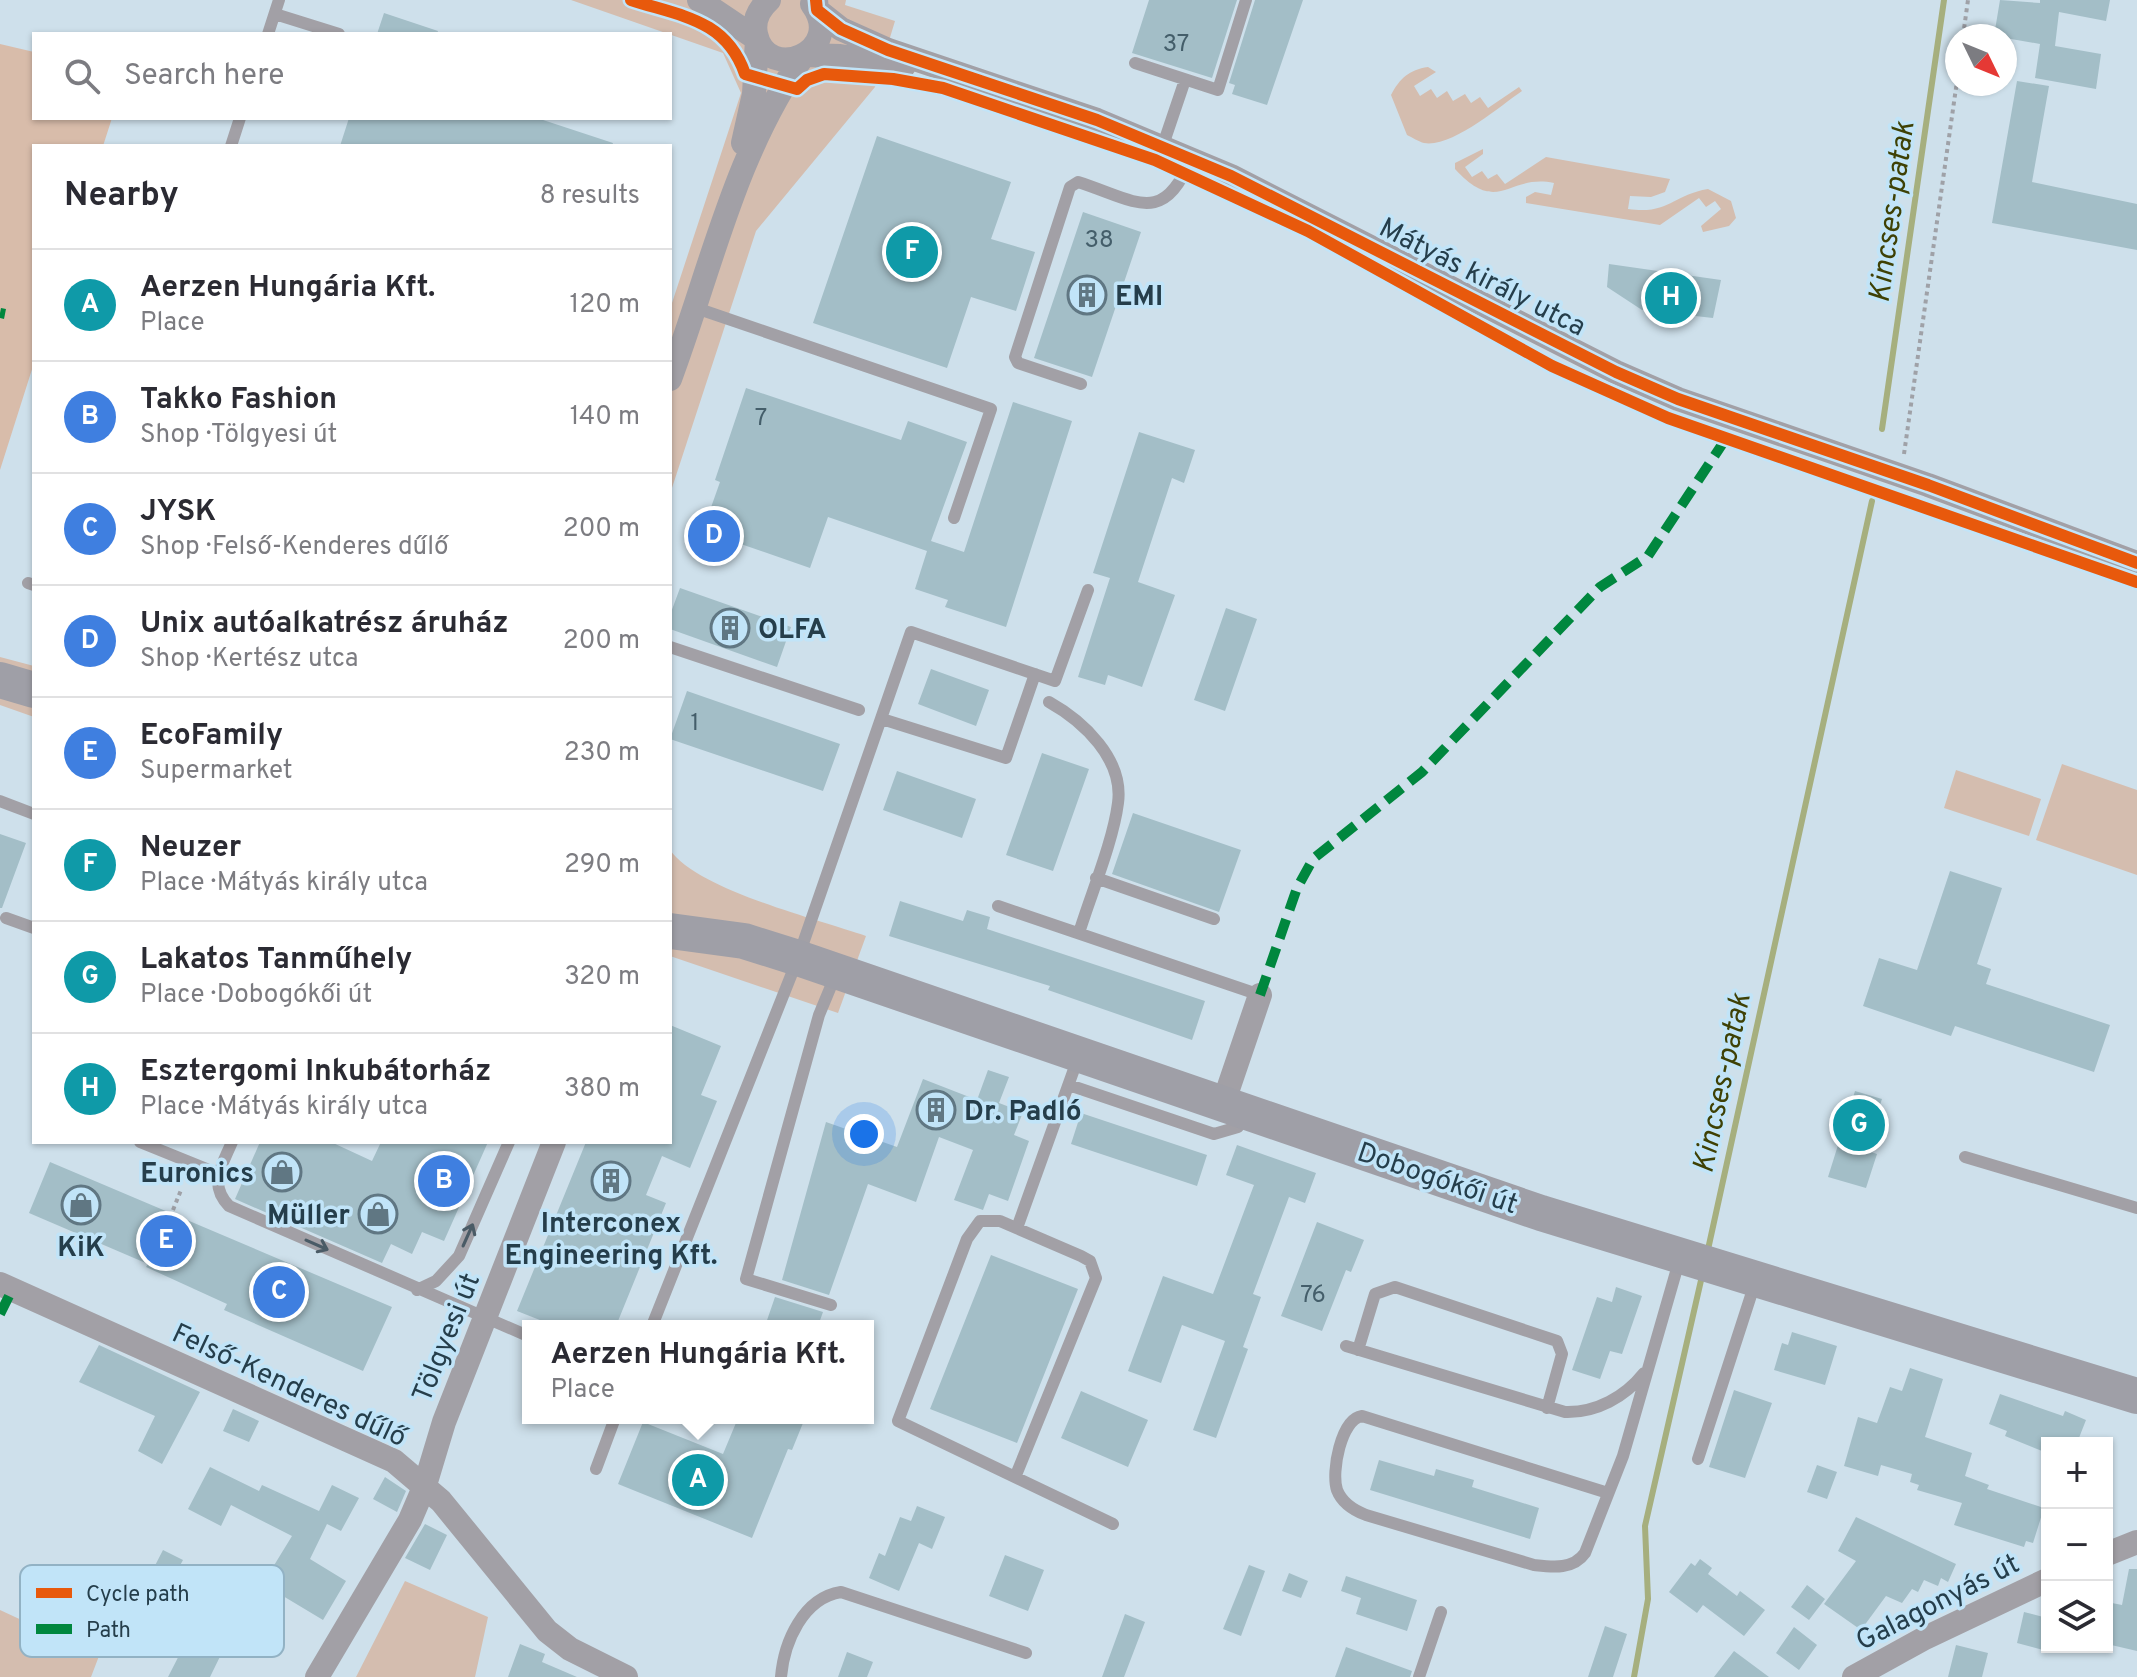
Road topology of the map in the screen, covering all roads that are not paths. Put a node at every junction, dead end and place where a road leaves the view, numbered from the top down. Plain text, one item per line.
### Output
1 (279, 0) edge
2 (699, 0) edge
3 (769, 0) edge
4 (1246, 0) edge
5 (813, 3) edge
6 (275, 14) junction
7 (269, 32) edge
8 (333, 32) edge
9 (757, 39) junction
10 (804, 55) junction
11 (1135, 63) dead end
12 (946, 71) junction
13 (1185, 80) junction
14 (239, 120) edge
15 (232, 144) edge
16 (1163, 145) junction
17 (1191, 158) junction
18 (736, 180) junction
19 (696, 308) junction
20 (672, 374) edge
21 (1081, 384) dead end
22 (954, 518) dead end
23 (2137, 563) edge
24 (1088, 590) dead end
25 (672, 648) edge
26 (1035, 674) junction
27 (0, 680) edge
28 (32, 689) edge
29 (1049, 702) dead end
30 (859, 710) dead end
31 (882, 719) junction
32 (0, 801) edge
33 (32, 813) edge
34 (1096, 878) junction
35 (672, 906) edge
36 (998, 906) dead end
37 (6, 918) dead end
38 (1214, 919) dead end
39 (32, 927) edge
40 (672, 931) edge
41 (1079, 933) junction
42 (744, 941) junction
43 (798, 958) junction
44 (837, 971) junction
45 (1260, 995) joint
46 (1074, 1070) junction
47 (1235, 1109) junction
48 (145, 1144) edge
49 (231, 1144) edge
50 (508, 1144) edge
51 (553, 1144) edge
52 (1965, 1157) dead end
53 (219, 1174) junction
54 (2137, 1208) edge
55 (1017, 1228) junction
56 (1698, 1260) junction
57 (1756, 1277) junction
58 (0, 1284) edge
59 (417, 1290) junction
60 (831, 1305) dead end
61 (485, 1318) junction
62 (654, 1320) edge
63 (522, 1333) edge
64 (1648, 1368) junction
65 (2137, 1396) edge
66 (1547, 1408) junction
67 (613, 1424) edge
68 (437, 1446) junction
69 (1698, 1459) dead end
70 (394, 1461) junction
71 (596, 1469) dead end
72 (1016, 1475) junction
73 (425, 1485) junction
74 (1608, 1493) junction
75 (1113, 1524) dead end
76 (2137, 1542) edge
77 (2113, 1552) edge
78 (2045, 1581) edge
79 (1441, 1612) dead end
80 (1026, 1653) dead end
81 (317, 1677) edge
82 (626, 1677) edge
83 (781, 1677) edge
84 (1419, 1677) edge
85 (1854, 1677) edge

1 - 6 lane
2 - 9 street
3 - 9 street
4 - 13 lane
5 - 10 street
5 - 12 street, Mátyás király utca
6 - 7 lane
6 - 8 lane
9 - 10 street, Mátyás király utca
9 - 18 street
10 - 12 street, Mátyás király utca
10 - 18 street
11 - 13 lane
12 - 16 street, Mátyás király utca
13 - 16 lane
14 - 15 lane
16 - 17 street, Mátyás király utca
17 - 21 lane
17 - 23 street, Mátyás király utca
18 - 19 street
19 - 20 street
19 - 22 lane
24 - 26 lane
25 - 30 lane
26 - 31 lane
26 - 31 lane
27 - 28 main road
29 - 34 lane
31 - 43 lane
32 - 33 lane
34 - 38 lane
34 - 41 lane
35 - 42 main road, Dobogókői út
36 - 41 lane
37 - 39 lane
40 - 42 main road, Dobogókői út
41 - 45 lane
42 - 43 main road, Dobogókői út
43 - 44 main road, Dobogókői út
43 - 62 lane
44 - 46 main road, Dobogókői út
44 - 60 lane
45 - 47 street
46 - 47 main road, Dobogókői út
46 - 55 lane
47 - 56 main road, Dobogókői út
48 - 53 lane
49 - 53 lane
59 -> 50 lane
51 - 61 street, Tölgyesi út
52 - 54 lane
53 -> 59 lane
55 - 72 lane
55 - 72 lane
56 - 57 main road, Dobogókői út
56 - 64 lane
57 - 65 main road, Dobogókői út
57 - 69 lane
58 - 70 street, Felső-Kenderes dűlő
59 - 61 lane
61 - 63 lane
61 - 68 street, Tölgyesi út
64 - 66 lane
64 - 74 lane
66 - 66 lane
67 - 71 lane
68 - 70 street
68 - 73 street, Tölgyesi út
70 - 73 street, Felső-Kenderes dűlő
72 - 75 lane
73 - 81 street, Tölgyesi út
73 - 82 street, Felső-Kenderes dűlő
74 - 74 lane
76 - 77 street
78 - 85 street, Galagonyás út
79 - 84 lane
80 - 83 lane

